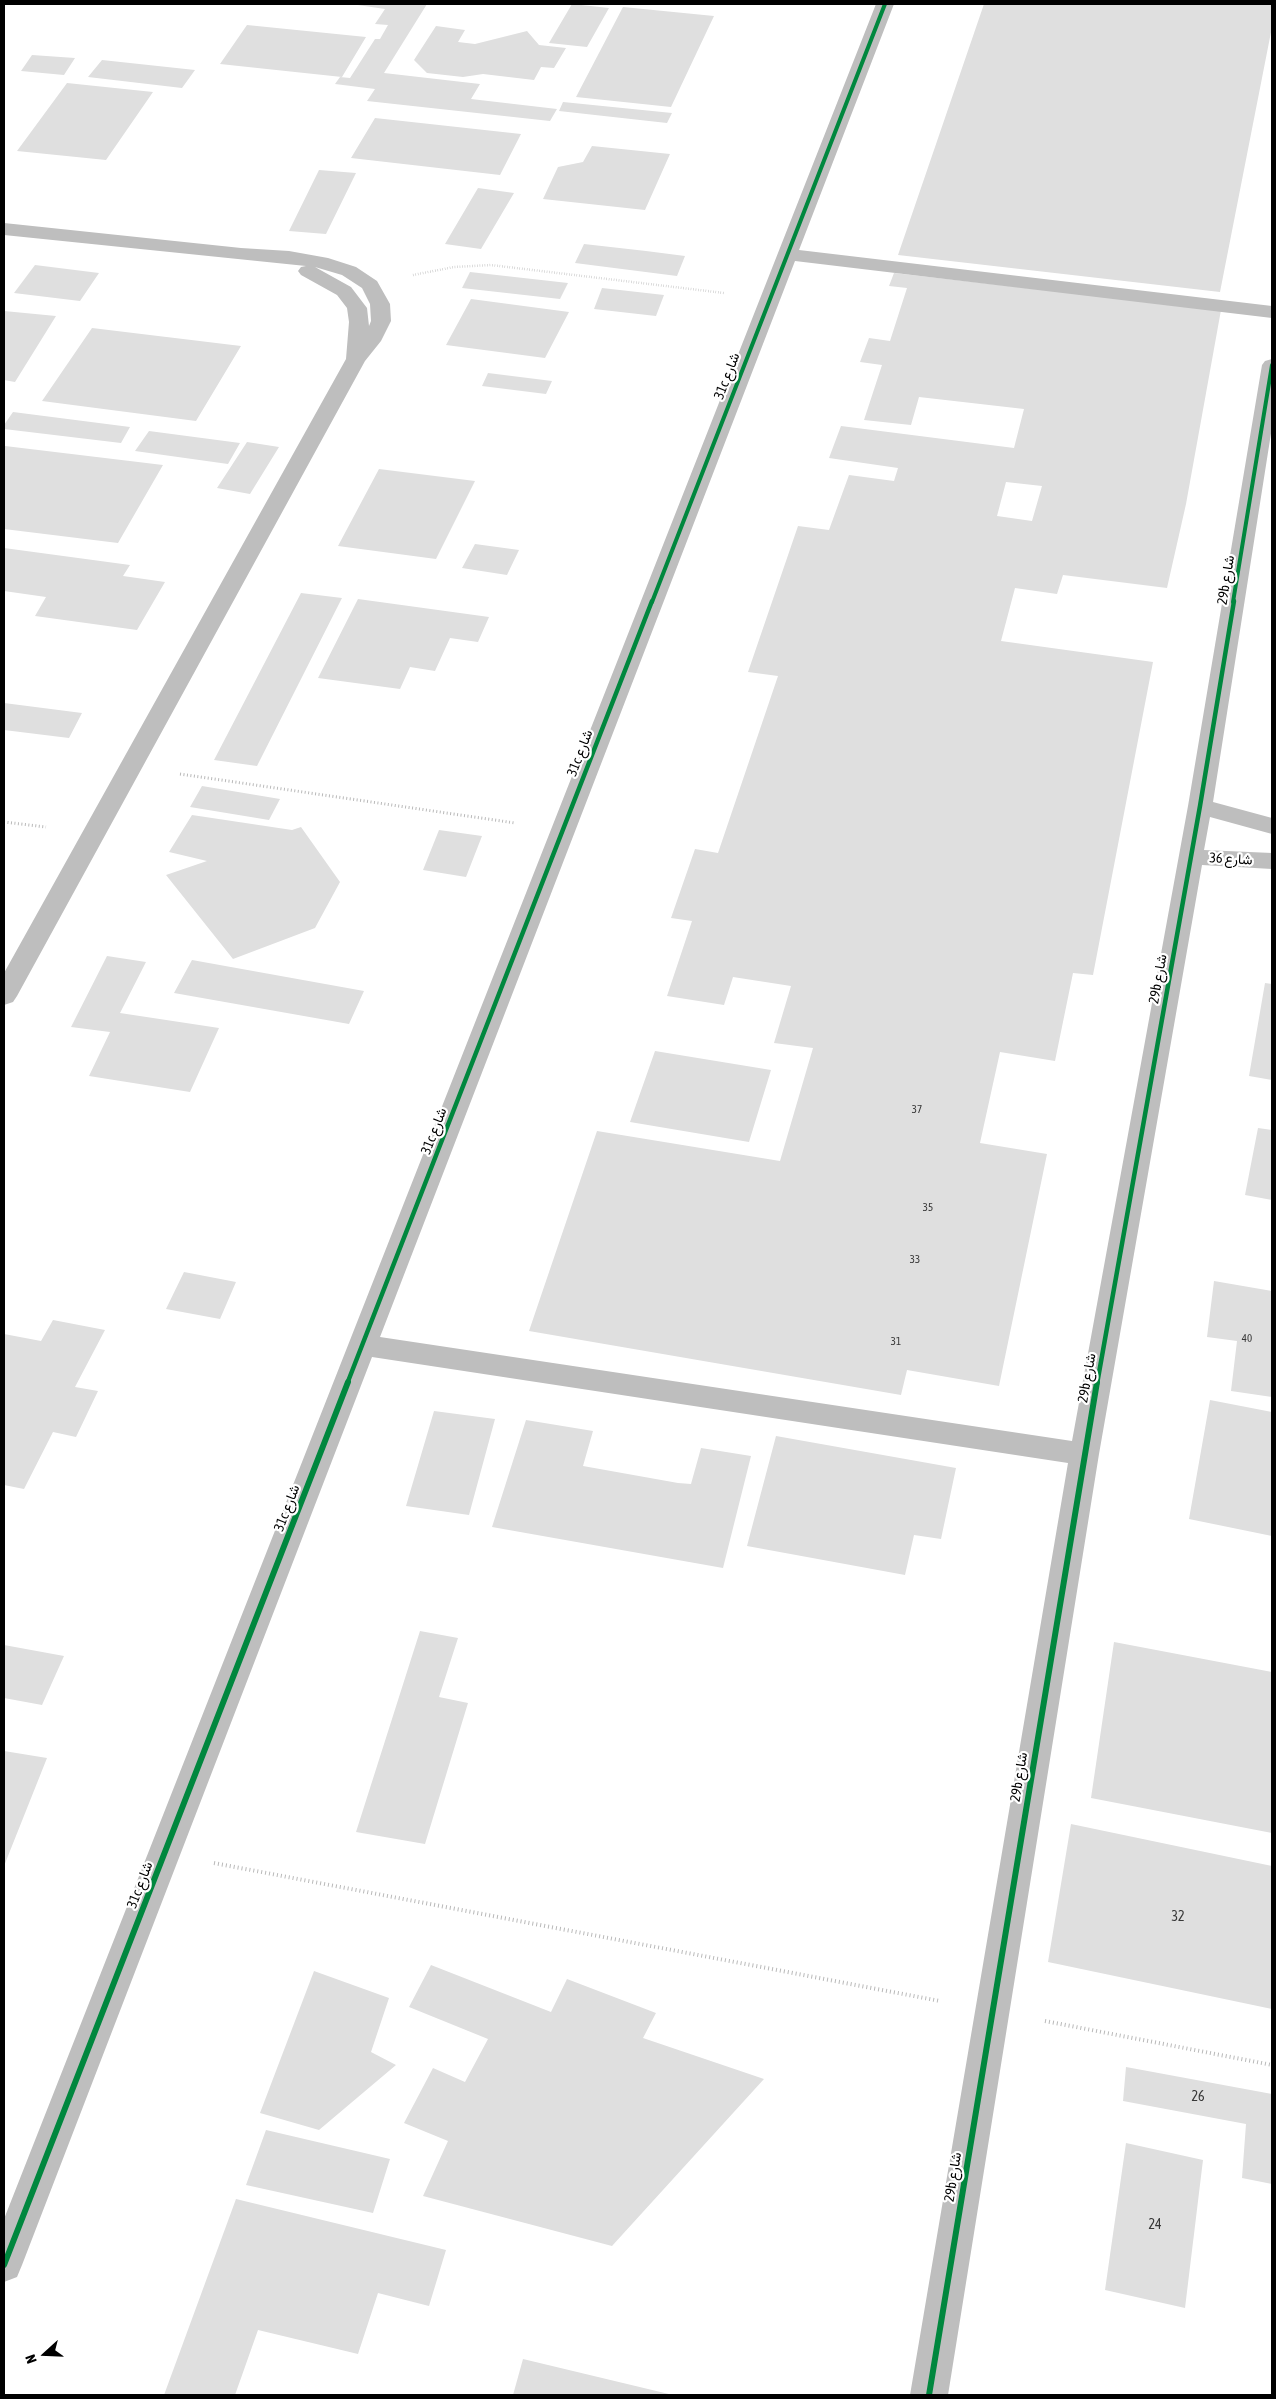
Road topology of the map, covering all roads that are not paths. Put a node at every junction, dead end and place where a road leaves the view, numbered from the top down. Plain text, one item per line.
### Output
1 (885, 4) edge
2 (4, 229) edge
3 (241, 254) junction
4 (786, 254) junction
5 (1272, 312) edge
6 (356, 359) junction
7 (1272, 365) edge
8 (1200, 806) junction
9 (1272, 826) edge
10 (1191, 857) junction
11 (1272, 861) edge
12 (4, 996) edge
13 (363, 1345) junction
14 (1084, 1454) junction
15 (4, 2266) edge
16 (929, 2395) edge

1 - 4 street, 31c شارع
2 - 3 street
3 - 6 street
3 - 6 street
4 - 5 street
4 - 13 street, 31c شارع
6 - 12 street
7 - 8 street, 29b شارع
8 - 9 street
8 - 10 street, 29b شارع
10 - 11 street, شارع 36
10 - 14 street, 29b شارع
13 - 14 street
13 - 15 street, 31c شارع
14 - 16 street, 29b شارع

